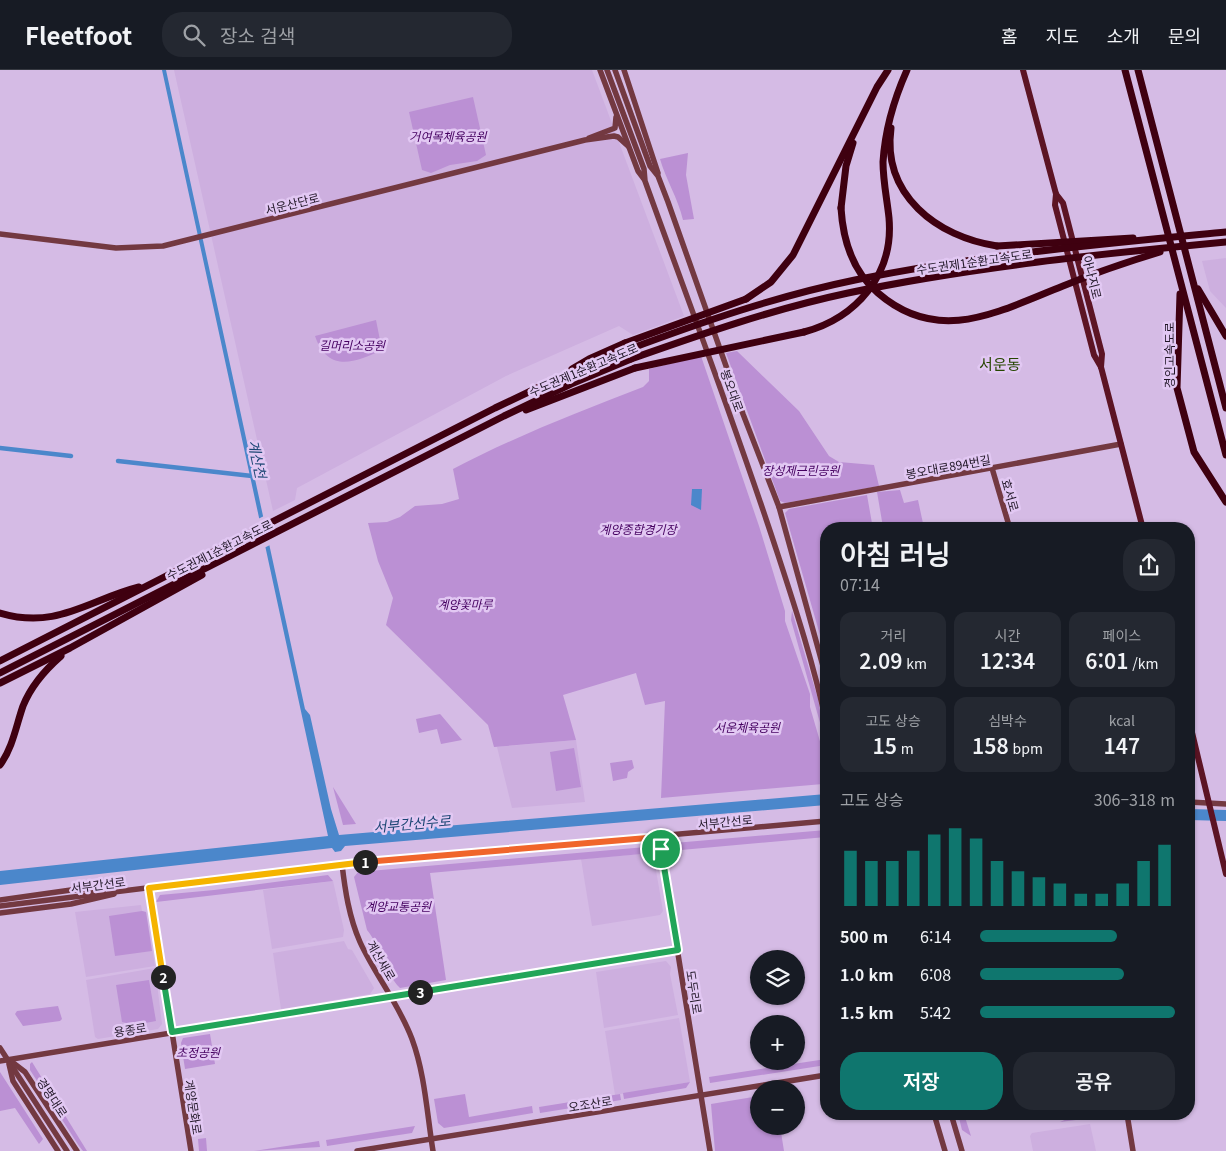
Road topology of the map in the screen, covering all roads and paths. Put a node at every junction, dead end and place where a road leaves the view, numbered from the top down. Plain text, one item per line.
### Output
1 (600, 70) edge
2 (607, 70) edge
3 (615, 70) edge
4 (624, 70) edge
5 (888, 70) edge
6 (907, 70) edge
7 (1023, 70) edge
8 (1120, 70) edge
9 (1124, 70) edge
10 (1138, 70) edge
11 (877, 87) junction
12 (1130, 93) junction
13 (895, 106) junction
14 (616, 116) junction
15 (585, 140) junction
16 (628, 146) junction
17 (658, 176) junction
18 (646, 181) junction
19 (1226, 232) edge
20 (0, 234) edge
21 (1156, 239) junction
22 (1226, 242) edge
23 (1178, 247) junction
24 (1194, 282) junction
25 (1180, 286) junction
26 (708, 311) junction
27 (694, 316) junction
28 (1226, 336) edge
29 (626, 347) junction
30 (1226, 408) edge
31 (504, 416) junction
32 (1121, 444) junction
33 (1226, 455) edge
34 (992, 468) junction
35 (1226, 502) edge
36 (779, 507) junction
37 (1008, 522) edge
38 (1141, 522) edge
39 (220, 562) junction
40 (151, 584) junction
41 (0, 608) edge
42 (0, 613) edge
43 (27, 617) junction
44 (70, 648) junction
45 (820, 655) edge
46 (0, 661) edge
47 (0, 673) edge
48 (0, 683) edge
49 (820, 700) edge
50 (1195, 747) edge
51 (0, 765) edge
52 (1195, 803) edge
53 (1208, 804) junction
54 (1226, 804) edge
55 (820, 822) edge
56 (659, 837) junction
57 (342, 864) junction
58 (1226, 874) edge
59 (149, 888) junction
60 (126, 890) junction
61 (3, 899) edge
62 (0, 906) edge
63 (0, 913) edge
64 (678, 950) junction
65 (392, 997) junction
66 (172, 1032) junction
67 (0, 1048) edge
68 (8, 1059) junction
69 (0, 1060) edge
70 (820, 1076) edge
71 (701, 1095) junction
72 (936, 1120) edge
73 (953, 1120) edge
74 (1128, 1120) edge
75 (431, 1139) junction
76 (58, 1151) edge
77 (68, 1151) edge
78 (77, 1151) edge
79 (191, 1151) edge
80 (357, 1151) edge
81 (433, 1151) edge
82 (710, 1151) edge
83 (945, 1151) edge
84 (962, 1151) edge
85 (1133, 1151) edge

1 - 14 street
2 - 18 street, 봉오대로
3 - 17 street, 봉오대로
4 - 17 street
5 - 11 highway
6 - 13 highway
7 - 32 main road, 아나지로
8 - 12 highway
9 - 12 highway, 경인고속도로
10 - 24 highway
11 - 23 highway, bridge
11 - 29 highway, bridge
12 - 25 highway, 경인고속도로
13 - 21 highway, bridge
13 - 31 highway, bridge
14 - 15 street, 서운산단로
14 - 16 street
15 - 16 street, 서운산단로
15 - 20 street, 서운산단로
16 - 18 street
17 - 26 street, 봉오대로
18 - 27 street, 봉오대로
19 - 21 highway, 수도권제1순환고속도로, bridge
21 - 29 highway, 수도권제1순환고속도로, bridge
22 - 23 highway, 수도권제1순환고속도로, bridge
23 - 31 highway, 수도권제1순환고속도로, bridge
24 - 28 highway
24 - 30 highway
25 - 33 highway, 경인고속도로
25 - 35 highway, 경인고속도로
26 - 27 street
26 - 36 street, 봉오대로
27 - 49 street, 봉오대로
29 - 40 highway, 수도권제1순환고속도로
31 - 39 highway, 수도권제1순환고속도로
32 - 34 street, 봉오대로894번길
32 - 38 main road, 아나지로
34 - 36 street, 봉오대로894번길
34 - 37 street, 효서로
36 - 45 street, 봉오대로
39 - 44 highway
39 - 47 highway, 수도권제1순환고속도로
40 - 43 highway
40 - 46 highway, 수도권제1순환고속도로
41 - 43 highway
42 - 43 highway
44 - 48 highway
44 - 51 highway
50 - 53 main road
52 - 53 street
53 - 54 street
53 - 58 main road
55 - 56 street, 서부간선로
56 - 57 street, 서부간선로
56 - 64 street, 도두리로
57 - 59 street, 서부간선로
57 - 65 street, 계산새로
59 - 60 street, 서부간선로
59 - 66 street, 계양문화로
60 - 61 street
60 - 62 street, 서부간선로
60 - 63 street
64 - 65 street, 용종로
64 - 71 street, 도두리로
65 - 66 street, 용종로
65 - 75 street, 계산새로
66 - 68 street, 용종로
66 - 79 street, 계양문화로
67 - 68 street, 경명대로
68 - 69 street, 용종로
68 - 76 street, 경명대로
68 - 77 street, 경명대로
68 - 78 street, 경명대로
70 - 71 street, 오조산로
71 - 75 street, 오조산로
71 - 82 street, 도두리로
72 - 83 street
73 - 84 street
74 - 85 street
75 - 80 street, 오조산로
75 - 81 street, 계산새로

